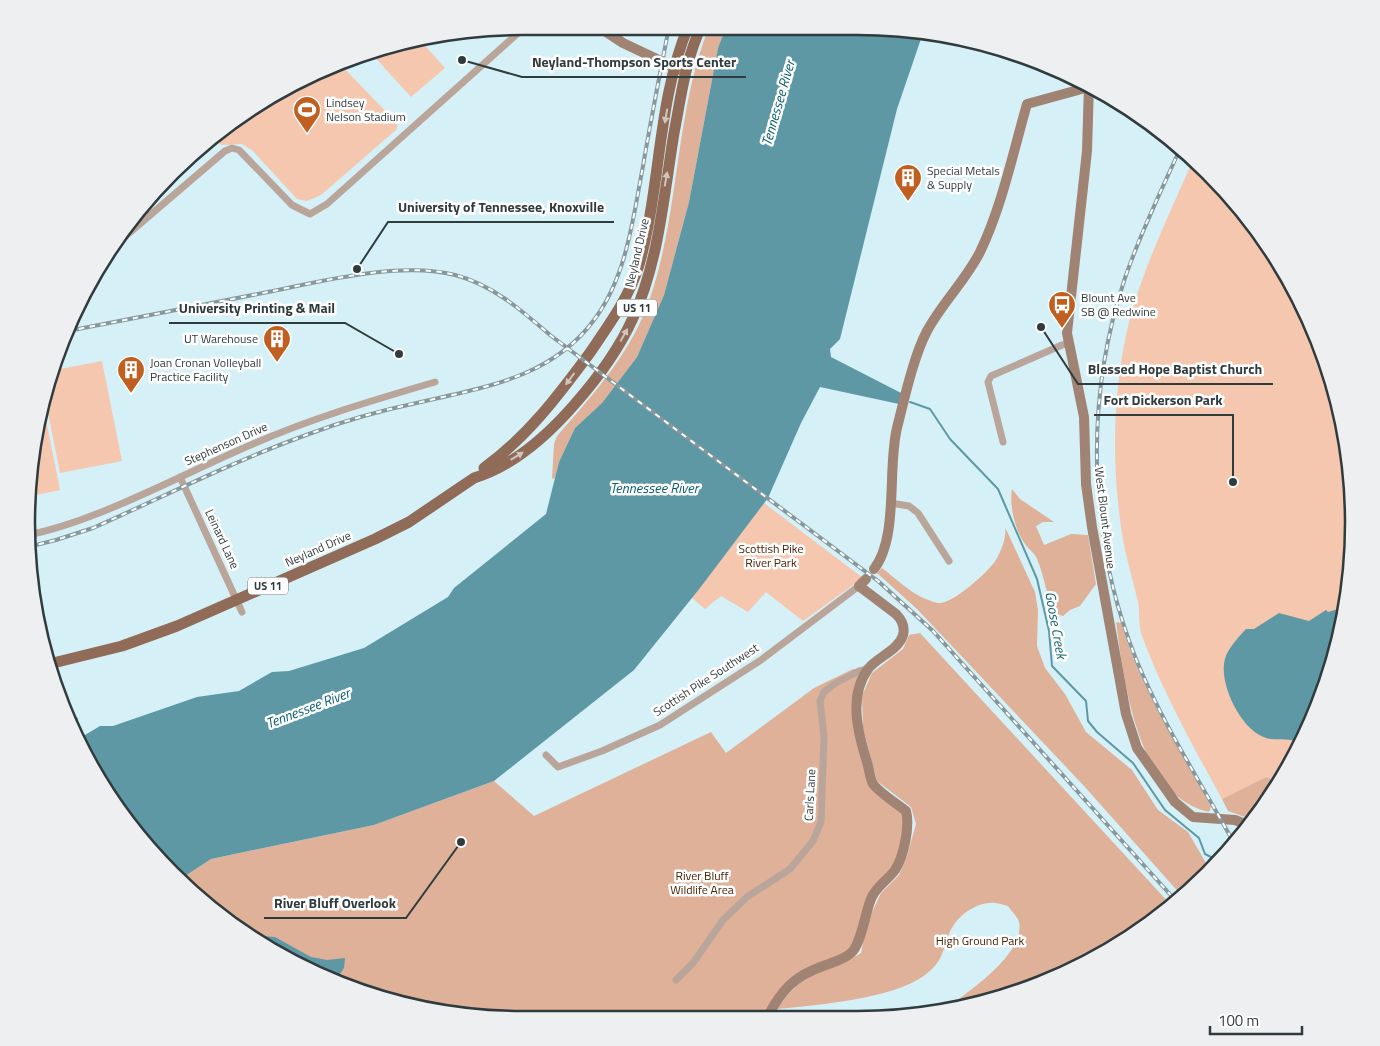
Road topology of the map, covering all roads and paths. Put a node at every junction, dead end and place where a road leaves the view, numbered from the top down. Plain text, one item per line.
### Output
1 (516, 35) edge
2 (611, 35) edge
3 (685, 35) edge
4 (698, 35) edge
5 (674, 68) junction
6 (685, 72) junction
7 (1080, 89) edge
8 (1090, 94) edge
9 (134, 229) edge
10 (1068, 344) junction
11 (435, 382) dead end
12 (1003, 442) dead end
13 (180, 476) junction
14 (474, 478) junction
15 (890, 503) junction
16 (35, 533) edge
17 (949, 561) dead end
18 (874, 569) dead end
19 (862, 583) joint
20 (237, 600) junction
21 (242, 612) dead end
22 (56, 662) edge
23 (868, 669) junction
24 (546, 755) dead end
25 (1242, 823) edge
26 (676, 980) dead end
27 (770, 1011) edge

1 - 9 street
2 - 5 street
3 - 5 main road, Neyland Drive / US 11
4 - 6 main road, Neyland Drive / US 11
5 - 6 street
5 -> 14 main road, Neyland Drive / US 11
14 -> 6 main road, Neyland Drive / US 11
7 - 15 street
8 - 10 street, West Blount Avenue
10 - 12 street
10 - 25 street, West Blount Avenue
11 - 13 street, Stephenson Drive
13 - 16 street, Stephenson Drive
13 - 20 street, Leinard Lane
14 - 20 main road, Neyland Drive / US 11
15 - 17 street
15 - 18 street
19 - 23 street
19 - 24 street, Scottish Pike Southwest
20 - 21 street, Leinard Lane
20 - 22 main road, Neyland Drive / US 11
23 - 26 street, Carls Lane
23 - 27 street

